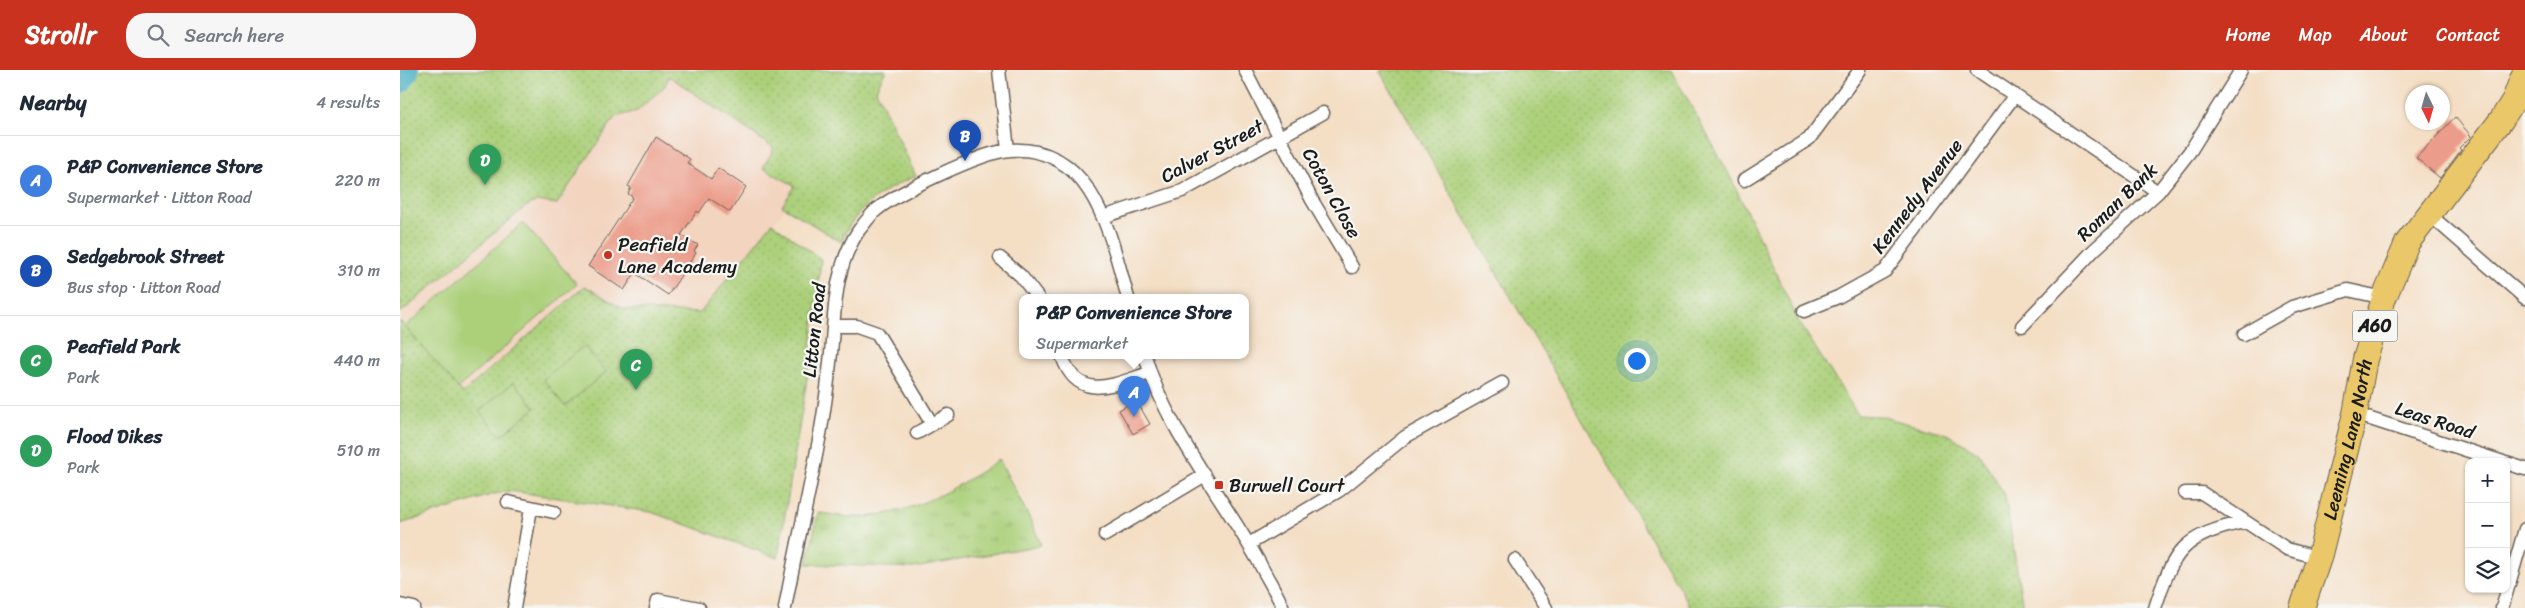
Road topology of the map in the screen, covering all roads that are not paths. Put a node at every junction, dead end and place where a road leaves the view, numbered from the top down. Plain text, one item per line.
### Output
1 (999, 70) edge
2 (1245, 70) edge
3 (1860, 70) edge
4 (1977, 70) edge
5 (2240, 70) edge
6 (2525, 71) edge
7 (2015, 96) junction
8 (1323, 113) dead end
9 (1280, 136) junction
10 (1008, 150) junction
11 (1744, 180) dead end
12 (2158, 192) junction
13 (2430, 215) junction
14 (1103, 218) junction
15 (1000, 258) dead end
16 (1352, 267) dead end
17 (1035, 294) edge
18 (1127, 294) edge
19 (2384, 298) junction
20 (2525, 298) edge
21 (1804, 311) dead end
22 (834, 326) junction
23 (2022, 326) dead end
24 (2244, 334) dead end
25 (1063, 359) edge
26 (1146, 359) edge
27 (1150, 373) junction
28 (1502, 383) dead end
29 (2355, 414) junction
30 (948, 415) dead end
31 (932, 424) junction
32 (916, 433) dead end
33 (2492, 458) edge
34 (2510, 464) edge
35 (2525, 469) edge
36 (1205, 475) junction
37 (2185, 494) dead end
38 (508, 502) dead end
39 (531, 508) junction
40 (554, 512) dead end
41 (2244, 522) junction
42 (2525, 529) edge
43 (1105, 535) dead end
44 (1249, 544) junction
45 (2319, 558) junction
46 (1515, 560) dead end
47 (657, 604) edge
48 (400, 605) edge
49 (414, 608) edge
50 (514, 608) edge
51 (699, 608) edge
52 (785, 608) edge
53 (1283, 608) edge
54 (1546, 608) edge
55 (2154, 608) edge
56 (2302, 608) edge
57 (2502, 608) edge

1 - 10 street
2 - 9 street, Coton Close
3 - 11 street
4 - 7 street
5 - 12 street, Roman Bank
6 - 13 highway, Leeming Lane North / A60
7 - 12 street
7 - 21 street, Kennedy Avenue
8 - 9 street, Calver Street
9 - 14 street, Calver Street
9 - 16 street, Coton Close
10 - 14 street, Litton Road
10 - 22 street, Litton Road
12 - 23 street, Roman Bank
13 - 19 highway, Leeming Lane North / A60
13 - 20 street
14 - 18 street, Litton Road
15 - 17 street
19 - 24 street
19 - 29 highway, Leeming Lane North / A60
22 - 31 street
22 - 52 street, Litton Road
25 - 27 street
26 - 27 street
27 - 36 street
28 - 44 street
29 - 33 street, Leas Road
29 - 45 highway, Leeming Lane North / A60
30 - 31 street
31 - 32 street
34 - 35 street, Leas Road
36 - 43 street
36 - 44 street
37 - 41 street
38 - 39 street
39 - 40 street
39 - 50 street
41 - 45 street
41 - 55 street
42 - 57 street
44 - 53 street
45 - 56 highway, Leeming Lane North / A60
46 - 54 street
47 - 51 street
48 - 49 street

